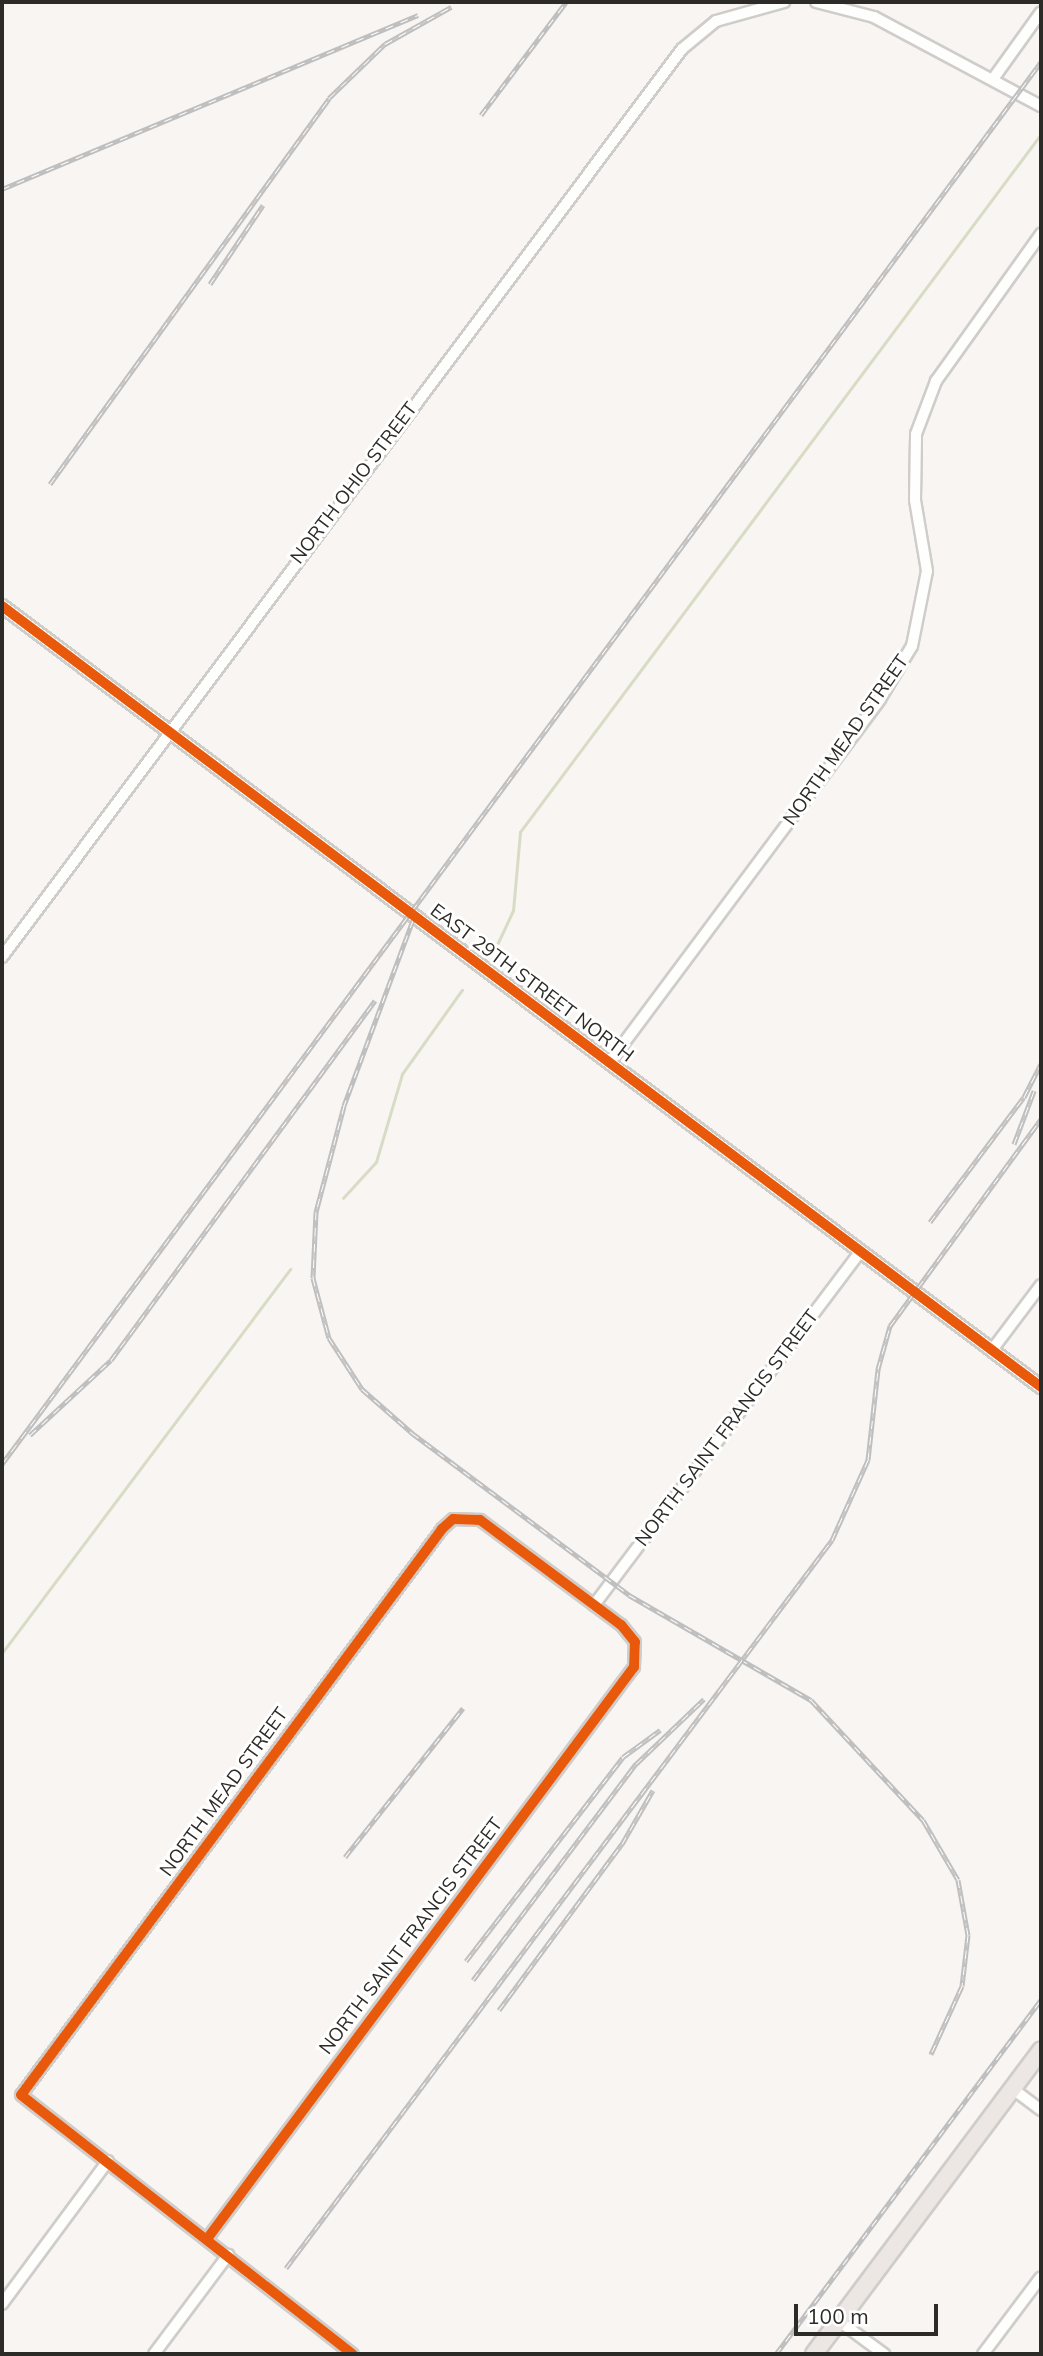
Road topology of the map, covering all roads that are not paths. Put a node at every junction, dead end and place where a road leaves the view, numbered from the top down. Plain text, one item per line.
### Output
1 (784, 2) edge
2 (817, 2) edge
3 (1041, 12) edge
4 (993, 79) junction
5 (1041, 106) edge
6 (1041, 234) edge
7 (2, 607) edge
8 (167, 731) junction
9 (2, 957) edge
10 (609, 1063) junction
11 (860, 1251) junction
12 (1041, 1284) edge
13 (992, 1350) junction
14 (1041, 1387) edge
15 (594, 1605) junction
16 (1041, 2051) edge
17 (1013, 2089) junction
18 (1041, 2110) edge
19 (108, 2161) junction
20 (207, 2239) junction
21 (228, 2255) junction
22 (1041, 2277) edge
23 (2, 2304) edge
24 (839, 2321) junction
25 (154, 2354) edge
26 (352, 2354) edge
27 (814, 2354) edge
28 (884, 2354) edge
29 (983, 2354) edge

1 - 8 street, NORTH OHIO STREET
2 - 4 street
3 - 4 street
4 - 5 street
6 - 10 street, NORTH MEAD STREET
7 - 8 street, EAST 29TH STREET NORTH
8 - 9 street, NORTH OHIO STREET
8 - 10 street, EAST 29TH STREET NORTH
10 - 11 street, EAST 29TH STREET NORTH
11 - 13 street, EAST 29TH STREET NORTH
11 - 15 street, NORTH SAINT FRANCIS STREET
12 - 13 street
13 - 14 street, EAST 29TH STREET NORTH
15 - 19 street, NORTH MEAD STREET
15 - 20 street, NORTH SAINT FRANCIS STREET
16 - 17 main road
17 - 18 street
17 - 24 main road
19 - 20 street
19 - 23 street
20 - 21 street
21 - 25 street
21 - 26 street
22 - 29 street
24 - 27 main road
24 - 28 street

